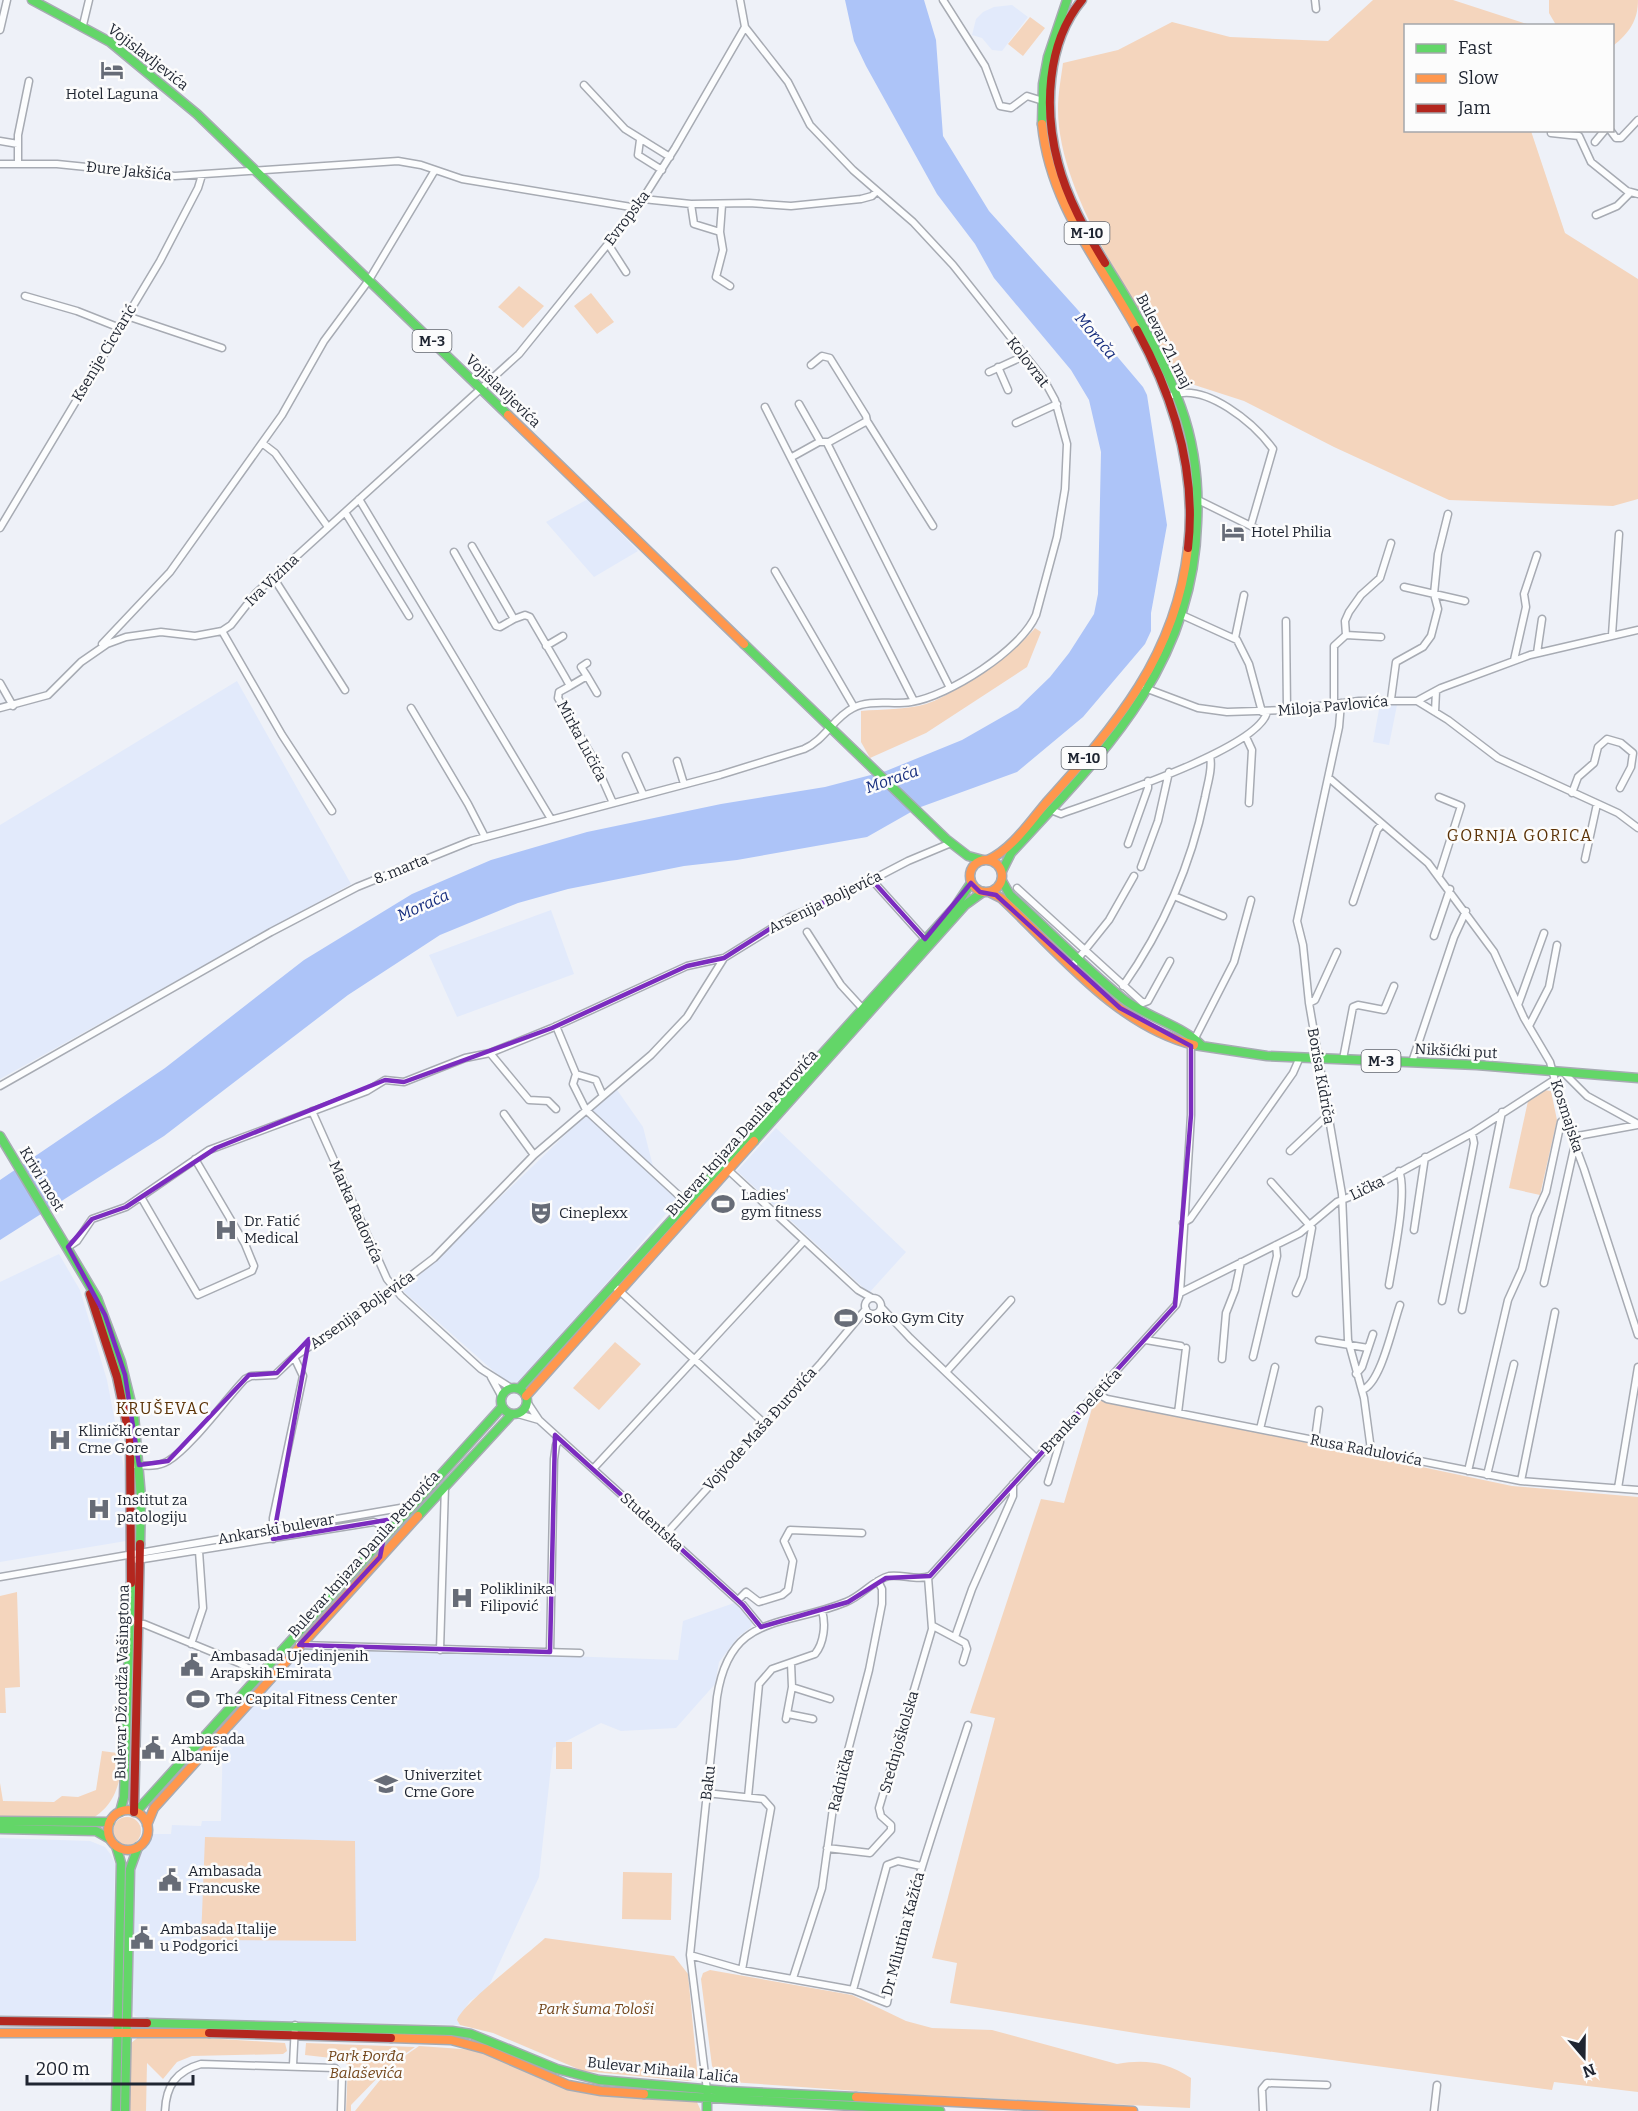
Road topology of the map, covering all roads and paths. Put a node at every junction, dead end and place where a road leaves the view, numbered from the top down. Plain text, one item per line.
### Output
1 (7, 0) edge
2 (32, 0) edge
3 (89, 0) edge
4 (740, 0) edge
5 (943, 0) edge
6 (1067, 0) edge
7 (1082, 0) edge
8 (1316, 0) edge
9 (1316, 9) dead end
10 (83, 25) junction
11 (745, 27) junction
12 (0, 30) edge
13 (29, 81) dead end
14 (584, 85) dead end
15 (1043, 100) junction
16 (1638, 120) edge
17 (1603, 132) edge
18 (1612, 132) edge
19 (1551, 134) dead end
20 (640, 140) junction
21 (0, 141) edge
22 (1595, 142) dead end
23 (18, 144) junction
24 (670, 157) junction
25 (0, 164) edge
26 (18, 164) junction
27 (435, 170) junction
28 (662, 170) junction
29 (257, 172) junction
30 (202, 175) junction
31 (877, 191) junction
32 (1634, 193) edge
33 (643, 198) junction
34 (690, 204) junction
35 (722, 205) junction
36 (637, 208) junction
37 (1596, 215) dead end
38 (720, 232) junction
39 (608, 244) junction
40 (626, 272) dead end
41 (369, 280) junction
42 (730, 286) dead end
43 (25, 296) dead end
44 (127, 316) junction
45 (120, 328) junction
46 (222, 348) dead end
47 (1024, 356) junction
48 (811, 364) dead end
49 (998, 367) junction
50 (989, 372) dead end
51 (481, 389) junction
52 (1008, 390) dead end
53 (1173, 395) junction
54 (799, 404) dead end
55 (1057, 404) junction
56 (765, 407) dead end
57 (867, 421) junction
58 (1016, 423) dead end
59 (824, 442) junction
60 (262, 443) junction
61 (792, 457) junction
62 (359, 499) junction
63 (1200, 501) junction
64 (345, 512) junction
65 (1448, 514) dead end
66 (1251, 525) junction
67 (933, 526) dead end
68 (328, 527) junction
69 (0, 528) edge
70 (1263, 532) dead end
71 (1619, 534) dead end
72 (1391, 543) dead end
73 (472, 546) dead end
74 (454, 552) dead end
75 (1537, 555) dead end
76 (775, 572) dead end
77 (273, 577) junction
78 (1404, 587) dead end
79 (1434, 594) junction
80 (1244, 595) dead end
81 (1465, 601) dead end
82 (1183, 610) junction
83 (409, 616) dead end
84 (514, 619) junction
85 (1542, 619) dead end
86 (1286, 621) dead end
87 (1638, 630) edge
88 (222, 631) junction
89 (1346, 635) junction
90 (1612, 635) junction
91 (563, 636) dead end
92 (1381, 637) dead end
93 (1235, 638) junction
94 (546, 646) junction
95 (96, 651) junction
96 (1537, 652) junction
97 (1514, 660) junction
98 (587, 663) dead end
99 (587, 676) junction
100 (0, 683) edge
101 (570, 686) junction
102 (1144, 687) junction
103 (950, 688) junction
104 (345, 690) dead end
105 (1436, 691) junction
106 (597, 693) dead end
107 (1390, 699) junction
108 (1417, 701) junction
109 (914, 702) junction
110 (1338, 704) junction
111 (13, 706) junction
112 (854, 707) junction
113 (0, 708) edge
114 (411, 708) dead end
115 (1287, 710) junction
116 (1264, 712) junction
117 (1435, 712) junction
118 (832, 728) junction
119 (1246, 737) junction
120 (626, 756) dead end
121 (1210, 756) junction
122 (1091, 757) junction
123 (677, 761) dead end
124 (1169, 772) junction
125 (1329, 778) junction
126 (1148, 781) junction
127 (684, 784) junction
128 (1620, 788) dead end
129 (1572, 793) junction
130 (642, 794) junction
131 (1439, 797) dead end
132 (613, 803) junction
133 (1249, 803) dead end
134 (1598, 804) junction
135 (1051, 810) junction
136 (332, 811) dead end
137 (551, 819) junction
138 (1382, 824) junction
139 (1638, 828) edge
140 (485, 837) junction
141 (951, 843) junction
142 (1128, 844) dead end
143 (1585, 859) dead end
144 (986, 860) junction
145 (1141, 867) dead end
146 (1439, 875) junction
147 (1002, 876) junction
148 (1134, 876) dead end
149 (970, 879) junction
150 (872, 880) junction
151 (1017, 888) dead end
152 (1450, 889) junction
153 (986, 892) junction
154 (1174, 896) junction
155 (1251, 900) dead end
156 (1353, 902) dead end
157 (1032, 908) junction
158 (1466, 911) junction
159 (1223, 916) dead end
160 (807, 932) dead end
161 (1544, 933) dead end
162 (1434, 936) dead end
163 (925, 939) junction
164 (1557, 945) dead end
165 (1337, 952) dead end
166 (724, 958) junction
167 (1079, 958) junction
168 (1170, 961) dead end
169 (1123, 986) junction
170 (1394, 986) dead end
171 (1309, 1003) junction
172 (1518, 1005) junction
173 (862, 1008) junction
174 (556, 1026) junction
175 (1529, 1026) junction
176 (1196, 1043) junction
177 (490, 1053) junction
178 (1300, 1057) junction
179 (1318, 1058) junction
180 (1343, 1059) junction
181 (1412, 1062) junction
182 (1551, 1069) junction
183 (1561, 1069) junction
184 (1638, 1072) edge
185 (576, 1074) junction
186 (1638, 1078) edge
187 (1554, 1080) junction
188 (0, 1086) edge
189 (603, 1096) junction
190 (556, 1109) dead end
191 (586, 1110) junction
192 (312, 1112) junction
193 (1502, 1112) junction
194 (504, 1114) dead end
195 (1327, 1116) junction
196 (1565, 1118) junction
197 (1638, 1124) edge
198 (1472, 1133) junction
199 (0, 1136) edge
200 (1574, 1141) junction
201 (1290, 1151) dead end
202 (534, 1155) junction
203 (1425, 1157) junction
204 (195, 1159) junction
205 (724, 1167) junction
206 (1399, 1170) junction
207 (1271, 1182) dead end
208 (141, 1197) junction
209 (1342, 1200) junction
210 (687, 1203) junction
211 (1183, 1223) junction
212 (1311, 1226) junction
213 (1414, 1230) dead end
214 (804, 1241) junction
215 (1276, 1245) junction
216 (68, 1246) junction
217 (1241, 1262) junction
218 (1544, 1283) dead end
219 (1389, 1285) dead end
220 (616, 1288) junction
221 (394, 1289) junction
222 (858, 1290) junction
223 (1180, 1293) junction
224 (1296, 1293) dead end
225 (872, 1299) junction
226 (1011, 1300) dead end
227 (1442, 1301) dead end
228 (1400, 1305) dead end
229 (881, 1307) junction
230 (870, 1310) junction
231 (1462, 1310) dead end
232 (1555, 1312) dead end
233 (895, 1324) junction
234 (1373, 1334) dead end
235 (1638, 1335) edge
236 (1146, 1340) junction
237 (1318, 1340) dead end
238 (1349, 1346) junction
239 (1368, 1348) junction
240 (294, 1357) junction
241 (1253, 1357) dead end
242 (694, 1359) junction
243 (1222, 1359) dead end
244 (1514, 1364) dead end
245 (1275, 1367) dead end
246 (1638, 1367) edge
247 (946, 1372) junction
248 (1356, 1374) junction
249 (491, 1377) junction
250 (515, 1389) junction
251 (1362, 1390) junction
252 (1098, 1394) junction
253 (502, 1396) junction
254 (527, 1399) junction
255 (502, 1407) junction
256 (1319, 1410) dead end
257 (1178, 1413) junction
258 (515, 1414) junction
259 (539, 1420) junction
260 (765, 1424) junction
261 (1260, 1429) junction
262 (1059, 1436) junction
263 (560, 1439) junction
264 (1315, 1439) junction
265 (1371, 1450) junction
266 (1037, 1459) junction
267 (136, 1465) junction
268 (593, 1469) junction
269 (1468, 1471) junction
270 (1487, 1475) junction
271 (1521, 1481) junction
272 (1048, 1482) dead end
273 (1013, 1484) junction
274 (444, 1486) junction
275 (1618, 1488) junction
276 (1638, 1490) edge
277 (411, 1506) junction
278 (272, 1530) junction
279 (862, 1533) dead end
280 (665, 1535) junction
281 (384, 1537) junction
282 (273, 1539) junction
283 (199, 1551) junction
284 (133, 1557) junction
285 (0, 1577) edge
286 (928, 1577) junction
287 (878, 1581) junction
288 (738, 1600) junction
289 (822, 1611) junction
290 (137, 1624) junction
291 (933, 1626) junction
292 (761, 1627) junction
293 (955, 1637) junction
294 (191, 1644) junction
295 (299, 1645) junction
296 (440, 1650) junction
297 (550, 1653) junction
298 (579, 1653) dead end
299 (963, 1662) dead end
300 (791, 1663) junction
301 (260, 1675) junction
302 (792, 1687) junction
303 (830, 1700) dead end
304 (813, 1719) dead end
305 (968, 1725) dead end
306 (706, 1793) junction
307 (748, 1797) junction
308 (120, 1812) junction
309 (135, 1812) junction
310 (0, 1821) edge
311 (110, 1822) junction
312 (147, 1825) junction
313 (0, 1828) edge
314 (113, 1843) junction
315 (138, 1847) junction
316 (827, 1848) junction
317 (921, 1866) junction
318 (690, 1955) junction
319 (742, 1970) junction
320 (793, 1978) junction
321 (853, 1990) junction
322 (0, 2021) edge
323 (123, 2023) junction
324 (295, 2025) junction
325 (0, 2033) edge
326 (122, 2035) junction
327 (295, 2036) junction
328 (293, 2065) junction
329 (1327, 2085) dead end
330 (1437, 2085) dead end
331 (707, 2094) junction
332 (116, 2111) edge
333 (125, 2111) edge
334 (165, 2111) edge
335 (341, 2111) edge
336 (706, 2111) edge
337 (940, 2111) edge
338 (1133, 2111) edge
339 (1263, 2111) edge
340 (1434, 2111) edge

1 - 12 street
2 - 10 main road, Vojislavljevića / M-3
3 - 10 street
4 - 11 street
5 - 15 street
6 - 15 main road, Bulevar 21. maj / M-10
7 - 53 main road, Bulevar 21. maj / M-10
8 - 9 street
10 - 29 main road, Vojislavljevića / M-3
11 - 24 street, Evropska
11 - 31 street, Kolovrat
13 - 23 street
14 - 20 street
15 - 53 main road, Bulevar 21. maj / M-10
16 - 18 street
17 - 22 street
19 - 32 street
20 - 24 street
20 - 28 street
21 - 23 street
23 - 26 street
24 - 28 street, Evropska
25 - 26 street, Đure Jakšića
26 - 30 street, Đure Jakšića
27 - 29 street, Đure Jakšića
27 - 36 street, Đure Jakšića
27 - 41 street
28 - 33 street, Evropska
29 - 30 street, Đure Jakšića
29 - 41 main road, Vojislavljevića / M-3
30 - 44 street, Ksenije Cicvarić
31 - 35 street
31 - 47 street, Kolovrat
32 - 37 street
33 - 34 street
33 - 36 street, Evropska
34 - 35 street
34 - 38 street
35 - 38 street
36 - 39 street, Evropska
38 - 42 street
39 - 40 street
39 - 51 street, Evropska
41 - 51 main road, Vojislavljevića / M-3
41 - 60 street
43 - 45 street
44 - 45 street, Ksenije Cicvarić
44 - 46 street
45 - 69 street, Ksenije Cicvarić
47 - 49 street
47 - 55 street, Kolovrat
48 - 57 street
49 - 50 street
49 - 52 street
51 - 62 street, Iva Vizina
51 - 118 main road, Vojislavljevića / M-3
53 - 63 main road, Bulevar 21. maj / M-10
53 - 66 street
53 - 102 main road, Bulevar 21. maj / M-10
54 - 59 street
55 - 58 street
55 - 103 street, Kolovrat
56 - 61 street
57 - 59 street
57 - 67 street
59 - 61 street
59 - 103 street
60 - 68 street
60 - 95 street
61 - 109 street
62 - 64 street, Iva Vizina
62 - 137 street
63 - 66 street
63 - 82 main road, Bulevar 21. maj / M-10
64 - 68 street, Iva Vizina
64 - 83 street
65 - 79 street
66 - 70 street
68 - 77 street, Iva Vizina
71 - 90 street
72 - 89 street, Borisa Kidriča
73 - 84 street
74 - 84 street
75 - 97 street
76 - 112 street
77 - 88 street, Iva Vizina
77 - 104 street
78 - 79 street
79 - 81 street
79 - 107 street
80 - 93 street
82 - 93 street
82 - 102 main road, Bulevar 21. maj / M-10
84 - 94 street, Mirka Lučića
85 - 96 street
86 - 115 street
87 - 90 street
88 - 95 street
88 - 136 street
89 - 92 street
89 - 110 street, Borisa Kidriča
90 - 96 street
91 - 94 street
93 - 116 street
94 - 101 street, Mirka Lučića
95 - 111 street
96 - 97 street
97 - 105 street
98 - 99 street
99 - 101 street
99 - 106 street
100 - 111 street
101 - 132 street, Mirka Lučića
102 - 116 street, Miloja Pavlovića
102 - 122 main road, Bulevar 21. maj / M-10
103 - 109 street, Kolovrat
105 - 108 street
105 - 117 street
107 - 108 street, Miloja Pavlovića
107 - 110 street, Miloja Pavlovića
108 - 117 street, Miloja Pavlovića
109 - 112 street, Kolovrat
110 - 115 street, Miloja Pavlovića
110 - 125 street, Borisa Kidriča
111 - 113 street
112 - 118 street
114 - 140 street
115 - 116 street, Miloja Pavlovića
116 - 119 street
117 - 129 street, Miloja Pavlovića
118 - 127 street, 8. marta
118 - 141 main road, Vojislavljevića / M-3
119 - 121 street
119 - 133 street
120 - 130 street
121 - 124 street
121 - 154 street
122 - 135 main road, Bulevar 21. maj / M-10
122 - 144 main road, Bulevar 21. maj / M-10
123 - 127 street
124 - 126 street
124 - 145 street
125 - 138 street, Kosmajska
125 - 171 street, Borisa Kidriča
126 - 135 street
126 - 142 street
127 - 130 street, 8. marta
128 - 129 street
129 - 134 street, Miloja Pavlovića
130 - 132 street, 8. marta
131 - 146 street
132 - 137 street, 8. marta
134 - 139 street, Miloja Pavlovića
134 - 143 street
135 - 147 main road, Bulevar 21. maj / M-10
137 - 140 street, 8. marta
138 - 146 street, Kosmajska
138 - 156 street
140 - 188 street, 8. marta
141 - 144 main road, M-3
141 - 149 main road, M-3
141 - 150 street, Arsenija Boljevića
144 - 147 main road, M-3
144 - 149 main road
146 - 152 street, Kosmajska
147 - 153 main road
147 - 157 main road, Nikšićki put / M-3
148 - 167 street
149 - 153 main road, M-3
149 - 163 main road, Bulevar knjaza Danila Petrovića
150 - 163 street
150 - 166 street, Arsenija Boljevića
151 - 157 street
152 - 158 street, Kosmajska
152 - 162 street
153 - 167 main road, Nikšićki put / M-3
153 - 205 main road, Bulevar knjaza Danila Petrovića
154 - 159 street
154 - 169 street
155 - 176 street
157 - 167 main road, Nikšićki put / M-3
158 - 172 street, Kosmajska
158 - 181 street
160 - 173 street
161 - 172 street
163 - 173 main road, Bulevar knjaza Danila Petrovića
164 - 175 street
165 - 171 street
166 - 174 street
166 - 189 street, Arsenija Boljevića
167 - 169 street
167 - 176 main road, Nikšićki put / M-3
168 - 169 street
170 - 180 street
171 - 179 street, Borisa Kidriča
172 - 175 street, Kosmajska
173 - 205 main road, Bulevar knjaza Danila Petrovića
174 - 177 street
174 - 185 street
175 - 182 street, Kosmajska
176 - 178 main road, Nikšićki put / M-3
176 - 211 street, Branka Deletića
177 - 190 street
177 - 192 street
178 - 179 main road, Nikšićki put / M-3
178 - 211 street
179 - 180 main road, Nikšićki put / M-3
179 - 195 street, Borisa Kidriča
180 - 181 main road, Nikšićki put / M-3
181 - 182 main road, Nikšićki put / M-3
182 - 183 main road, Nikšićki put / M-3
182 - 187 street, Kosmajska
183 - 184 main road
183 - 186 main road, Nikšićki put / M-3
183 - 197 street
185 - 189 street
185 - 191 street
187 - 193 street, Lička
187 - 196 street, Kosmajska
189 - 191 street, Arsenija Boljevića
191 - 202 street, Arsenija Boljevića
191 - 210 street
192 - 204 street
192 - 221 street, Marka Radovića
193 - 198 street, Lička
193 - 231 street
194 - 202 street
195 - 201 street
195 - 209 street, Borisa Kidriča
196 - 200 street, Kosmajska
196 - 269 street
197 - 200 street
198 - 203 street, Lička
198 - 227 street
199 - 216 main road, Krivi most
200 - 218 street
200 - 235 street, Kosmajska
202 - 221 street, Arsenija Boljevića
203 - 206 street, Lička
203 - 213 street
204 - 208 street
204 - 208 street
205 - 210 main road, Bulevar knjaza Danila Petrovića
205 - 214 street
205 - 220 main road, Bulevar knjaza Danila Petrovića
206 - 209 street, Lička
206 - 219 street
207 - 212 street
208 - 216 street
209 - 212 street, Lička
209 - 238 street, Borisa Kidriča
210 - 220 main road, Bulevar knjaza Danila Petrovića
211 - 223 street, Branka Deletića
212 - 215 street, Lička
212 - 224 street
214 - 222 street
214 - 242 street
215 - 217 street, Lička
215 - 241 street
216 - 267 main road, Krivi most
217 - 223 street, Lička
217 - 243 street
220 - 242 street
220 - 250 main road, Bulevar knjaza Danila Petrovića
220 - 254 main road, Bulevar knjaza Danila Petrovića
221 - 240 street, Arsenija Boljevića
221 - 249 street, Marka Radovića
222 - 225 street
222 - 230 street
223 - 236 street, Branka Deletića
225 - 229 street
225 - 230 street, Vojvode Maša Đurovića
226 - 247 street
228 - 251 street
229 - 230 street
229 - 233 street
230 - 233 street
230 - 260 street, Vojvode Maša Đurovića
232 - 271 street
233 - 247 street
234 - 239 street
236 - 252 street, Branka Deletića
236 - 257 street
237 - 238 street
238 - 239 street
238 - 248 street, Borisa Kidriča
239 - 248 street
240 - 267 street
240 - 278 street, Arsenija Boljevića
242 - 260 street
242 - 268 street
244 - 270 street
245 - 261 street
246 - 275 street
247 - 266 street
248 - 251 street, Borisa Kidriča
249 - 250 street, Marka Radovića
249 - 253 street, Marka Radovića
250 - 253 main road, Bulevar knjaza Danila Petrovića
250 - 254 main road
251 - 265 street, Borisa Kidriča
252 - 257 street, Rusa Radulovića
252 - 262 street, Branka Deletića
253 - 255 main road
254 - 258 main road, Bulevar knjaza Danila Petrovića
254 - 259 street, Studentska
255 - 258 main road
255 - 277 main road, Bulevar knjaza Danila Petrovića
256 - 264 street
257 - 261 street, Rusa Radulovića
258 - 259 street, Studentska
258 - 274 main road, Bulevar knjaza Danila Petrovića
259 - 263 street, Studentska
260 - 280 street, Vojvode Maša Đurovića
261 - 264 street, Rusa Radulovića
262 - 266 street, Branka Deletića
262 - 272 street
263 - 268 street, Studentska
263 - 297 street
264 - 265 street, Rusa Radulovića
265 - 269 street, Rusa Radulovića
266 - 273 street, Branka Deletića
267 - 284 main road, Krivi most
268 - 280 street, Studentska
269 - 270 street, Rusa Radulovića
270 - 271 street, Rusa Radulovića
271 - 275 street, Rusa Radulovića
273 - 286 street, Branka Deletića
273 - 293 street
274 - 295 main road, Bulevar knjaza Danila Petrovića
274 - 296 street
275 - 276 street, Rusa Radulovića
277 - 278 street, Ankarski bulevar
277 - 281 main road, Bulevar knjaza Danila Petrovića
278 - 282 street, Arsenija Boljevića
278 - 284 street, Ankarski bulevar
279 - 288 street
280 - 288 street, Studentska
281 - 282 street, Ankarski bulevar
281 - 301 main road, Bulevar knjaza Danila Petrovića
282 - 283 street, Ankarski bulevar
283 - 284 street, Ankarski bulevar
283 - 294 street
284 - 285 street
284 - 290 main road, Bulevar Džordža Vašingtona
284 - 308 main road, Bulevar Džordža Vašingtona
286 - 287 street
286 - 291 street, Srednjoškolska
287 - 289 street
287 - 316 street, Radnička
288 - 292 street, Studentska
289 - 292 street
289 - 300 street
290 - 294 street
290 - 309 main road, Bulevar Džordža Vašingtona
291 - 293 street
291 - 316 street, Srednjoškolska
292 - 306 street, Baku
293 - 299 street
294 - 301 street
295 - 296 street
295 - 312 main road, Bulevar knjaza Danila Petrovića
296 - 297 street
297 - 298 street
300 - 302 street
300 - 307 street
301 - 309 main road, Bulevar knjaza Danila Petrovića
302 - 303 street
302 - 304 street
305 - 317 street, Dr Milutina Kažića
306 - 307 street
306 - 318 street, Baku
307 - 319 street
308 - 309 main road
308 - 311 main road
309 - 312 main road
310 - 311 main road
311 - 314 main road
312 - 315 main road
313 - 314 main road
314 - 315 main road
314 - 323 main road
315 - 323 main road
316 - 320 street, Radnička
317 - 321 street
317 - 321 street, Dr Milutina Kažića
318 - 319 street, Dr Milutina Kažića
318 - 331 street, Baku
319 - 320 street, Dr Milutina Kažića
320 - 321 street, Dr Milutina Kažića
322 - 323 main road, Bulevar Mihaila Lalića
323 - 324 main road, Bulevar Mihaila Lalića
323 - 326 main road
324 - 327 street
324 - 331 main road, Bulevar Mihaila Lalića
325 - 326 main road, Bulevar Mihaila Lalića
326 - 327 main road, Bulevar Mihaila Lalića
326 - 332 main road
326 - 333 main road
327 - 328 street
327 - 331 main road, Bulevar Mihaila Lalića
328 - 334 street
328 - 335 street
329 - 339 street
330 - 340 street
331 - 336 main road
331 - 337 main road, Bulevar Mihaila Lalića
331 - 338 main road, Bulevar Mihaila Lalića

